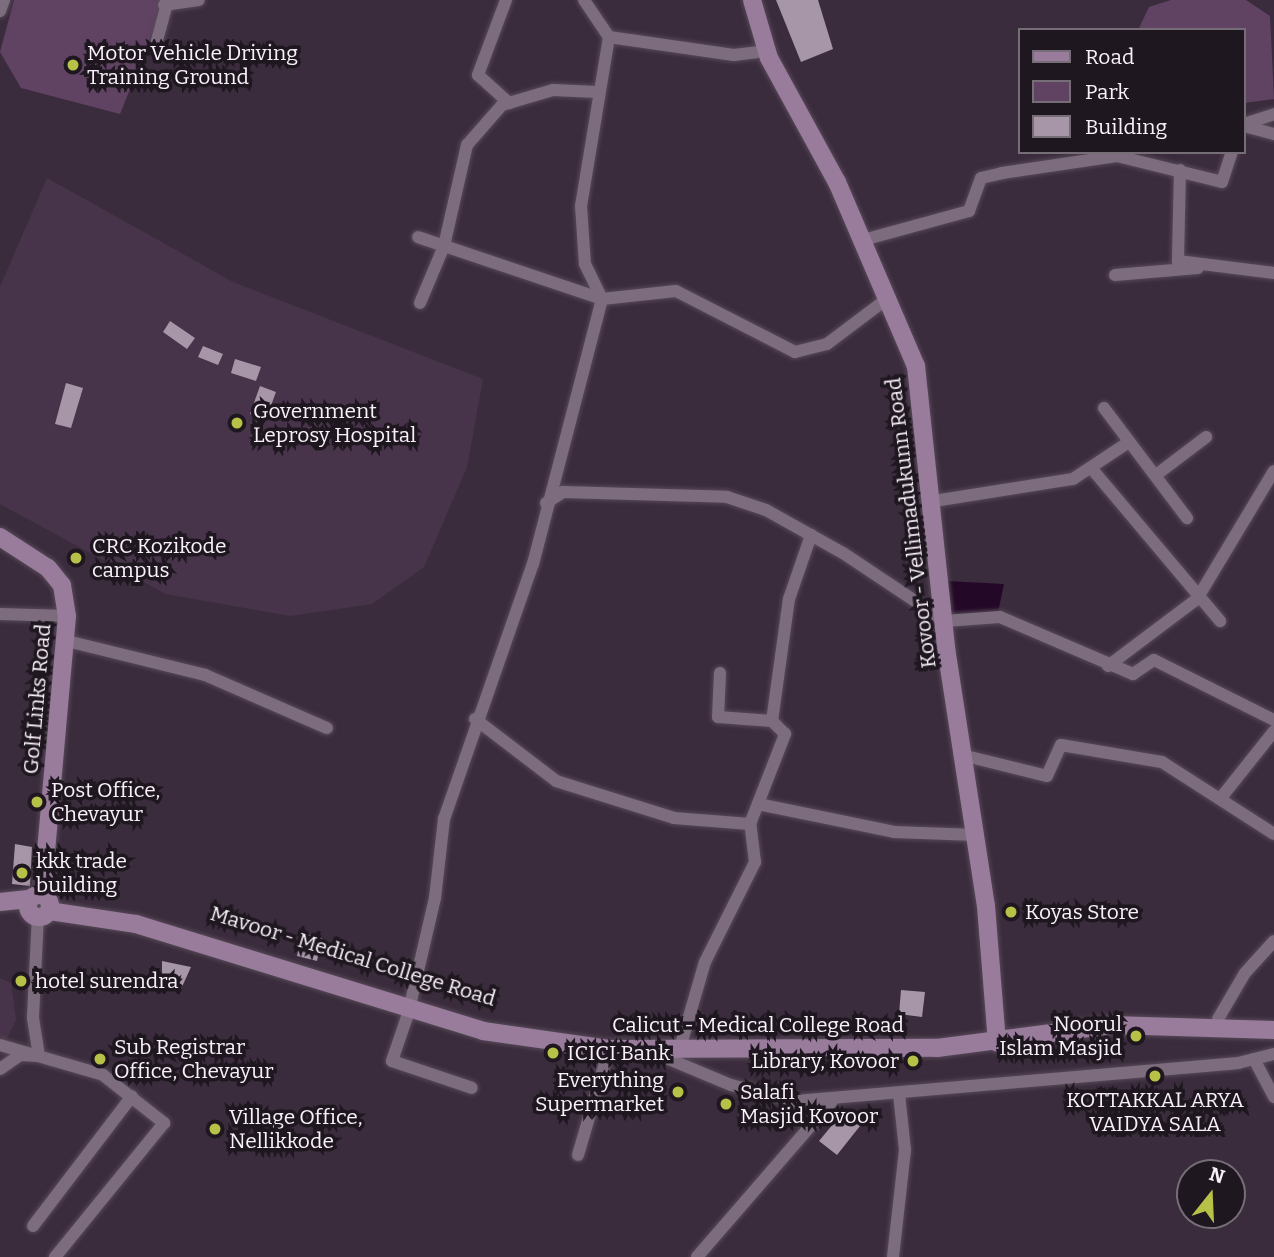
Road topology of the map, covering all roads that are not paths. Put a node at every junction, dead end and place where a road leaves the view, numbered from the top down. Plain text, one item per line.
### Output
1 (4, 0) edge
2 (199, 0) edge
3 (506, 0) edge
4 (584, 0) edge
5 (751, 0) edge
6 (166, 2) edge
7 (0, 11) edge
8 (609, 37) junction
9 (156, 44) dead end
10 (768, 51) junction
11 (597, 92) junction
12 (509, 103) junction
13 (1274, 114) edge
14 (1246, 124) edge
15 (1246, 126) edge
16 (1274, 134) edge
17 (1231, 154) edge
18 (1180, 170) junction
19 (418, 237) dead end
20 (863, 240) junction
21 (444, 246) junction
22 (1213, 267) junction
23 (1274, 273) edge
24 (1115, 275) dead end
25 (888, 298) junction
26 (602, 299) junction
27 (420, 303) dead end
28 (1104, 408) dead end
29 (1206, 437) dead end
30 (1129, 442) junction
31 (1092, 469) junction
32 (1274, 471) edge
33 (1156, 475) junction
34 (934, 501) junction
35 (546, 503) junction
36 (1187, 519) dead end
37 (811, 535) junction
38 (0, 537) edge
39 (1197, 599) junction
40 (0, 614) edge
41 (67, 616) junction
42 (945, 621) junction
43 (1220, 621) dead end
44 (67, 641) junction
45 (1108, 666) junction
46 (720, 673) dead end
47 (475, 719) junction
48 (1274, 720) edge
49 (772, 721) junction
50 (327, 728) dead end
51 (1274, 731) edge
52 (966, 756) junction
53 (1220, 799) junction
54 (758, 804) junction
55 (750, 824) junction
56 (1274, 834) edge
57 (976, 835) junction
58 (0, 902) edge
59 (39, 905) junction
60 (0, 910) edge
61 (1274, 942) edge
62 (410, 1006) junction
63 (1218, 1019) junction
64 (1274, 1019) edge
65 (1048, 1030) junction
66 (1274, 1030) edge
67 (996, 1037) junction
68 (682, 1041) junction
69 (0, 1045) edge
70 (639, 1046) junction
71 (610, 1049) junction
72 (1274, 1054) edge
73 (39, 1056) junction
74 (1254, 1059) junction
75 (0, 1069) edge
76 (472, 1088) dead end
77 (899, 1094) junction
78 (132, 1096) junction
79 (1274, 1097) edge
80 (832, 1101) junction
81 (578, 1155) dead end
82 (33, 1226) dead end
83 (55, 1257) edge
84 (697, 1257) edge
85 (893, 1257) edge

1 - 7 street
2 - 6 street
3 - 12 street
4 - 8 street
5 - 10 main road, Kovoor - Vellimadukunn Road
6 - 9 street
8 - 10 street
8 - 11 street
10 - 20 main road, Kovoor - Vellimadukunn Road
11 - 12 street
11 - 26 street
12 - 21 street
13 - 14 street
15 - 16 street
17 - 18 street
18 - 20 street
18 - 22 street
19 - 21 street
20 - 25 main road, Kovoor - Vellimadukunn Road
21 - 26 street
21 - 27 street
22 - 23 street
22 - 24 street
25 - 26 street
25 - 34 main road, Kovoor - Vellimadukunn Road
26 - 35 street
28 - 30 street
29 - 33 street
30 - 31 street
30 - 33 street
31 - 34 street
31 - 39 street
32 - 39 street
33 - 36 street
34 - 42 main road, Kovoor - Vellimadukunn Road
35 - 37 street
35 - 47 street
37 - 42 street
37 - 49 street
38 - 41 main road, Golf Links Road
39 - 43 street
39 - 45 street
40 - 41 street
41 - 44 main road, Golf Links Road
42 - 45 street
42 - 52 main road, Kovoor - Vellimadukunn Road
44 - 50 street
44 - 59 main road, Golf Links Road
45 - 48 street
46 - 49 street
47 - 55 street
47 - 62 street
49 - 54 street
51 - 53 street
52 - 53 street
52 - 57 main road, Kovoor - Vellimadukunn Road
53 - 56 street
54 - 55 street
54 - 57 street
55 - 68 street
57 - 67 main road, Kovoor - Vellimadukunn Road
58 - 59 main road
59 - 60 main road
59 - 62 main road, Mavoor - Medical College Road
59 - 73 street
61 - 63 street
62 - 70 main road, Mavoor - Medical College Road
62 - 71 main road, Calicut - Medical College Road
62 - 76 street
63 - 64 main road, Mavoor - Medical College Road
63 - 65 main road, Mavoor - Medical College Road
65 - 66 main road
65 - 67 main road, Mavoor - Medical College Road
67 - 68 main road, Mavoor - Medical College Road
67 - 70 main road, Calicut - Medical College Road
68 - 70 main road, Mavoor - Medical College Road
69 - 73 street
70 - 71 main road, Calicut - Medical College Road
70 - 80 street
71 - 81 street
72 - 74 street
73 - 75 street
73 - 78 street
74 - 77 street
74 - 79 street
77 - 80 street
77 - 85 street
78 - 82 street
78 - 83 street
80 - 84 street

